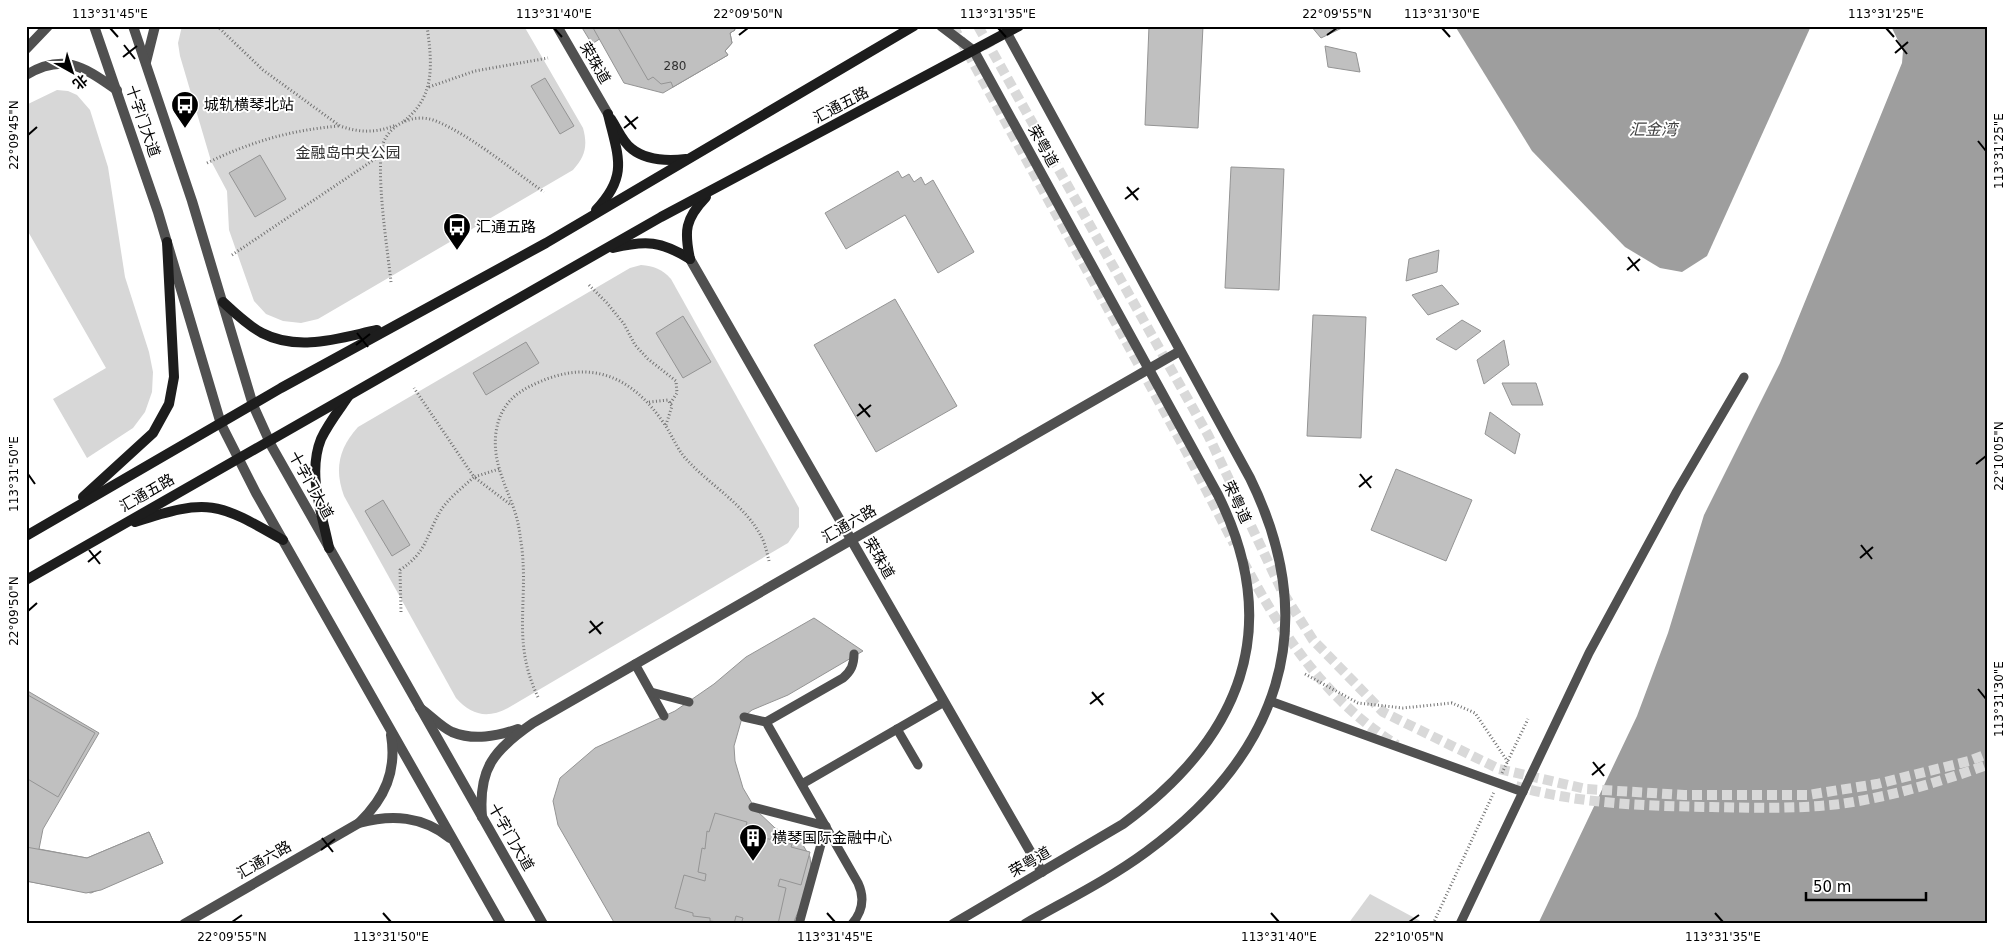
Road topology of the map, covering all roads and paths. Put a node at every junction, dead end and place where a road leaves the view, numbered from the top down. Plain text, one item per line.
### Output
1 (48, 26) edge
2 (94, 26) edge
3 (133, 26) edge
4 (155, 26) edge
5 (217, 26) edge
6 (427, 26) edge
7 (557, 26) edge
8 (914, 26) edge
9 (941, 26) edge
10 (1019, 26) edge
11 (1005, 30) edge
12 (26, 50) edge
13 (974, 51) junction
14 (548, 58) dead end
15 (146, 62) junction
16 (26, 75) edge
17 (429, 87) junction
18 (117, 90) junction
19 (608, 114) junction
20 (400, 123) junction
21 (340, 126) junction
22 (382, 154) junction
23 (692, 158) junction
24 (207, 163) dead end
25 (712, 190) junction
26 (544, 192) dead end
27 (590, 216) junction
28 (167, 242) junction
29 (600, 252) junction
30 (232, 255) dead end
31 (690, 259) junction
32 (391, 282) dead end
33 (589, 285) dead end
34 (223, 302) junction
35 (388, 328) junction
36 (1180, 351) junction
37 (1149, 369) junction
38 (1744, 376) dead end
39 (414, 388) dead end
40 (351, 393) junction
41 (649, 402) junction
42 (670, 404) junction
43 (253, 405) junction
44 (221, 424) junction
45 (665, 425) junction
46 (269, 440) junction
47 (237, 458) junction
48 (499, 469) junction
49 (474, 477) junction
50 (512, 506) junction
51 (68, 511) junction
52 (115, 528) junction
53 (26, 536) edge
54 (283, 540) junction
55 (851, 540) junction
56 (329, 548) junction
57 (770, 561) dead end
58 (26, 580) edge
59 (401, 612) dead end
60 (854, 654) dead end
61 (635, 664) junction
62 (1305, 674) dead end
63 (651, 692) junction
64 (538, 697) dead end
65 (1270, 701) junction
66 (689, 702) dead end
67 (944, 702) junction
68 (420, 707) junction
69 (664, 716) dead end
70 (744, 716) dead end
71 (1528, 719) dead end
72 (766, 722) junction
73 (533, 723) junction
74 (897, 729) junction
75 (391, 730) junction
76 (1508, 762) junction
77 (918, 765) dead end
78 (1499, 780) dead end
79 (802, 784) junction
80 (1495, 789) dead end
81 (1522, 792) junction
82 (753, 807) dead end
83 (482, 817) junction
84 (359, 823) junction
85 (826, 826) junction
86 (456, 843) junction
87 (1042, 872) junction
88 (184, 924) edge
89 (501, 924) edge
90 (543, 924) edge
91 (799, 924) edge
92 (852, 924) edge
93 (953, 924) edge
94 (1025, 924) edge
95 (1433, 924) edge
96 (1460, 924) edge

1 - 12 street
2 - 18 street, 十字门大道
3 - 15 street, 十字门大道
4 - 15 street
5 - 21 path
6 - 17 path
7 - 19 street, 荣珠道
8 - 23 main road, 汇通五路
9 - 13 street, 荣粤道
10 - 11 main road, 汇通五路
11 - 13 main road, 汇通五路
11 - 36 street, 荣粤道
13 - 25 main road, 汇通五路
13 - 37 street, 荣粤道
14 - 17 path
15 - 34 street, 十字门大道
16 - 18 street
17 - 20 path
18 - 28 street, 十字门大道
19 - 23 main road
19 - 27 main road
20 - 21 path
20 - 22 path
20 - 26 path
21 - 24 path
22 - 30 path
22 - 32 path
23 - 27 main road, 汇通五路
25 - 29 main road, 汇通五路
25 - 31 main road
27 - 35 main road, 汇通五路
28 - 44 street, 十字门大道
28 - 51 main road
29 - 31 main road
29 - 40 main road, 汇通五路
31 - 55 street, 荣珠道
33 - 42 path
34 - 35 main road
34 - 43 street, 十字门大道
35 - 43 main road, 汇通五路
36 - 37 street, 汇通六路
36 - 65 street, 荣粤道
37 - 55 street, 汇通六路
37 - 87 street, 荣粤道
38 - 81 lane
39 - 49 path
40 - 46 main road, 汇通五路
40 - 56 main road
41 - 42 path
41 - 45 path
41 - 48 path
42 - 45 path
43 - 44 main road, 汇通五路
43 - 46 street, 十字门大道
44 - 47 street, 十字门大道
44 - 51 main road, 汇通五路
45 - 57 path
46 - 47 main road, 汇通五路
46 - 56 street, 十字门大道
47 - 52 main road, 汇通五路
47 - 54 street, 十字门大道
48 - 49 path
48 - 50 path
49 - 50 path
49 - 59 path
50 - 64 path
51 - 53 main road, 汇通五路
52 - 54 main road
52 - 58 main road, 汇通五路
54 - 75 street, 十字门大道
55 - 61 street, 汇通六路
55 - 67 street, 荣珠道
56 - 68 street, 十字门大道
60 - 72 lane
61 - 63 lane
61 - 73 street, 汇通六路
62 - 76 path
63 - 66 lane
63 - 69 lane
65 - 81 lane
65 - 94 street, 荣粤道
67 - 74 lane
67 - 87 street, 荣珠道
68 - 73 street, 汇通六路
68 - 83 street, 十字门大道
70 - 72 lane
71 - 76 path
72 - 79 lane
73 - 83 street, 汇通六路
74 - 77 lane
74 - 79 lane
75 - 84 street
75 - 86 street, 十字门大道
76 - 78 path
79 - 85 lane
80 - 95 path
81 - 96 lane
82 - 85 lane
83 - 90 street, 十字门大道
84 - 86 street
84 - 88 street, 汇通六路
85 - 91 lane
85 - 92 lane
86 - 89 street, 十字门大道
87 - 93 street, 荣粤道

